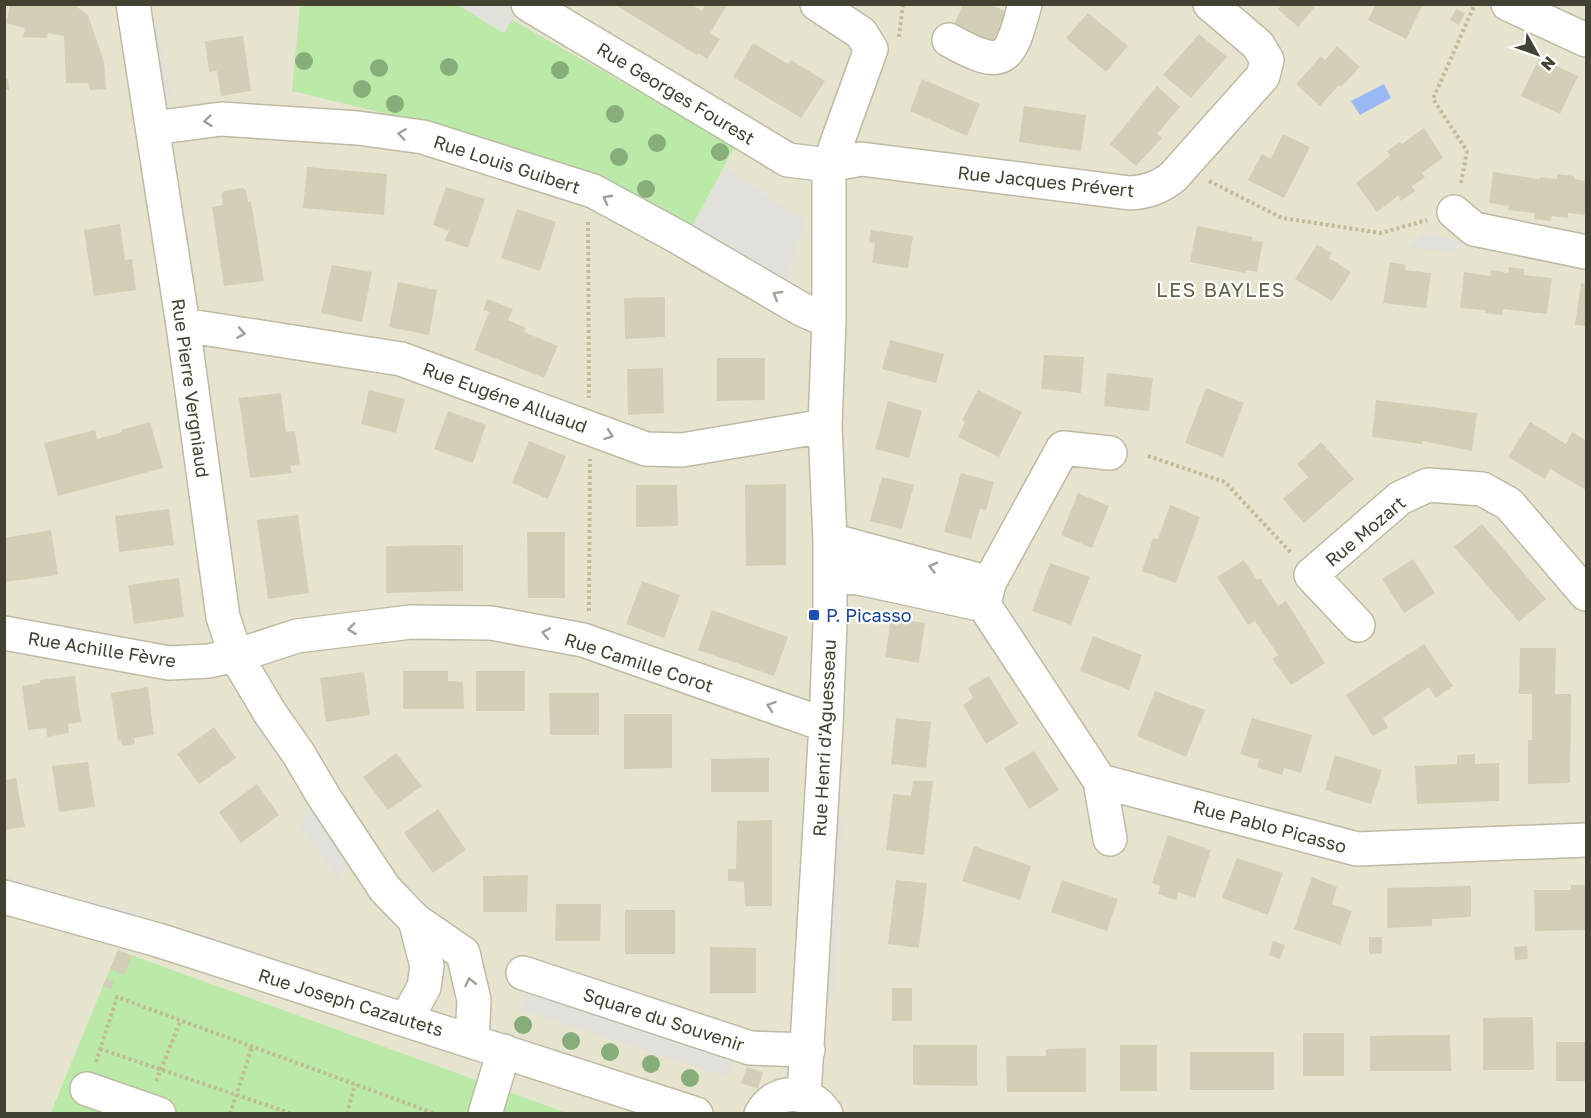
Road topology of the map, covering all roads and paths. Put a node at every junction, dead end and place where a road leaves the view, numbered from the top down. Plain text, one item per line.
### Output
1 (133, 4) edge
2 (528, 4) edge
3 (817, 4) edge
4 (1025, 4) edge
5 (1210, 4) edge
6 (1475, 4) edge
7 (1508, 4) edge
8 (949, 40) dead end
9 (1587, 40) edge
10 (153, 128) junction
11 (829, 165) junction
12 (1204, 178) dead end
13 (1454, 212) junction
14 (589, 213) dead end
15 (1587, 252) edge
16 (829, 321) junction
17 (183, 325) junction
18 (590, 402) dead end
19 (825, 426) junction
20 (590, 448) dead end
21 (1110, 453) dead end
22 (1148, 456) dead end
23 (830, 540) junction
24 (831, 575) junction
25 (1311, 575) junction
26 (986, 594) junction
27 (1587, 594) edge
28 (589, 621) dead end
29 (1358, 625) dead end
30 (4, 633) edge
31 (236, 656) junction
32 (826, 725) junction
33 (1100, 781) junction
34 (1110, 839) dead end
35 (1587, 840) edge
36 (4, 897) edge
37 (415, 920) junction
38 (523, 973) dead end
39 (181, 1020) junction
40 (406, 1020) junction
41 (472, 1040) junction
42 (252, 1047) junction
43 (808, 1050) junction
44 (504, 1051) junction
45 (160, 1068) junction
46 (355, 1084) junction
47 (87, 1089) dead end
48 (237, 1094) junction
49 (815, 1104) edge
50 (153, 1112) edge
51 (230, 1113) edge
52 (293, 1113) edge
53 (347, 1113) edge
54 (436, 1113) edge
55 (485, 1113) edge
56 (696, 1113) edge
57 (761, 1113) edge

1 - 10 street, Rue Pierre Vergniaud
2 - 11 street, Rue Georges Fourest
3 - 11 street, Rue Henri d'Aguesseau
4 - 8 street
5 - 11 street, Rue Jacques Prévert
6 - 13 path
7 - 9 street
16 -> 10 street, Rue Louis Guibert
10 - 17 street, Rue Pierre Vergniaud
11 - 16 street, Rue Henri d'Aguesseau
12 - 13 path
13 - 15 street
14 - 18 path
16 - 19 street, Rue Henri d'Aguesseau
17 -> 19 street, Rue Eugéne Alluaud
17 - 31 street, Rue Pierre Vergniaud
19 - 23 street, Rue Henri d'Aguesseau
20 - 28 path
21 - 26 street
22 - 25 path
23 - 24 street, Rue Henri d'Aguesseau
26 -> 23 street
24 - 26 street
24 - 32 street, Rue Henri d'Aguesseau
25 - 27 street, Rue Mozart
25 - 29 street, Rue Mozart
26 - 33 street
30 - 31 street, Rue Achille Fèvre
32 -> 31 street, Rue Camille Corot
31 - 37 street, Rue Pierre Vergniaud
32 - 43 street, Rue Henri d'Aguesseau
33 - 34 street
33 - 35 street, Rue Pablo Picasso
36 - 40 street, Rue Joseph Cazautets
37 - 40 street
41 -> 37 street
38 - 43 street, Square du Souvenir
39 - 42 path
39 - 45 path
39 - 45 path
40 - 41 street, Rue Joseph Cazautets
41 - 44 street, Rue Joseph Cazautets
42 - 46 path
42 - 48 path
43 - 49 street, Rue Henri d'Aguesseau
44 - 55 street
44 - 56 street, Rue Joseph Cazautets
45 - 48 path
45 - 50 path
46 - 53 path
46 - 54 path
47 - 50 street
48 - 51 path
48 - 52 path
49 - 57 street

